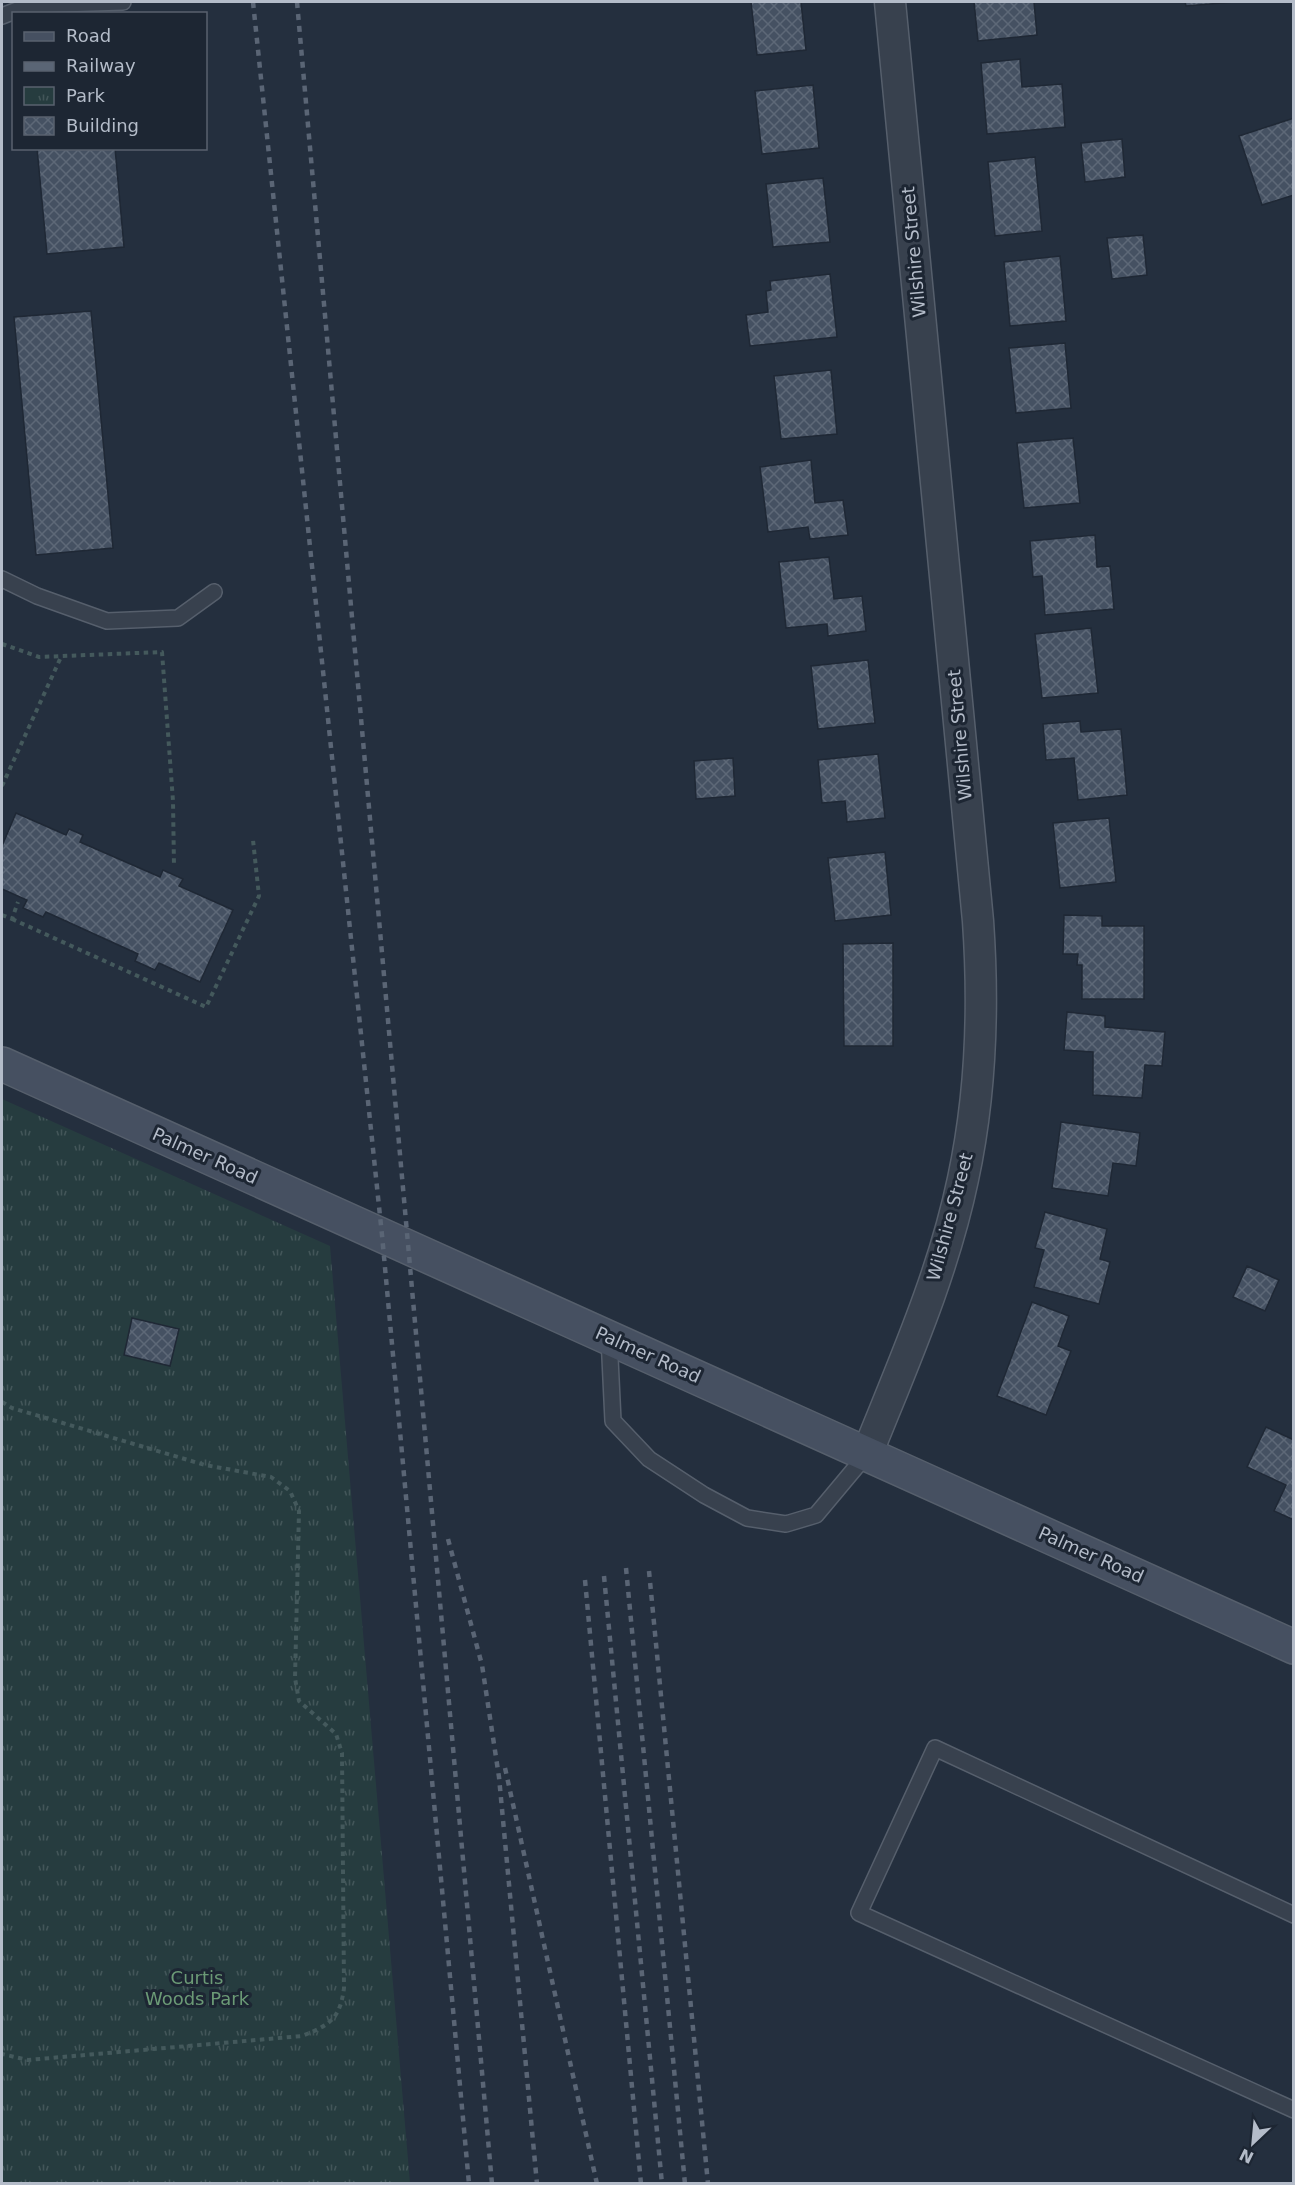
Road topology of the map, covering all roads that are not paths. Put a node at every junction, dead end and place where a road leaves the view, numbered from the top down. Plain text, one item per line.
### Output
1 (123, 2) edge
2 (890, 2) edge
3 (12, 12) edge
4 (2, 579) edge
5 (214, 592) dead end
6 (2, 1064) edge
7 (609, 1337) junction
8 (867, 1454) junction
9 (1293, 1647) edge
10 (1293, 1916) edge
11 (1293, 2110) edge

1 - 3 lane
2 - 8 street, Wilshire Street
4 - 5 lane
6 - 7 street, Palmer Road
7 - 8 street, Palmer Road
7 - 8 lane
8 - 9 street, Palmer Road
10 - 11 lane

